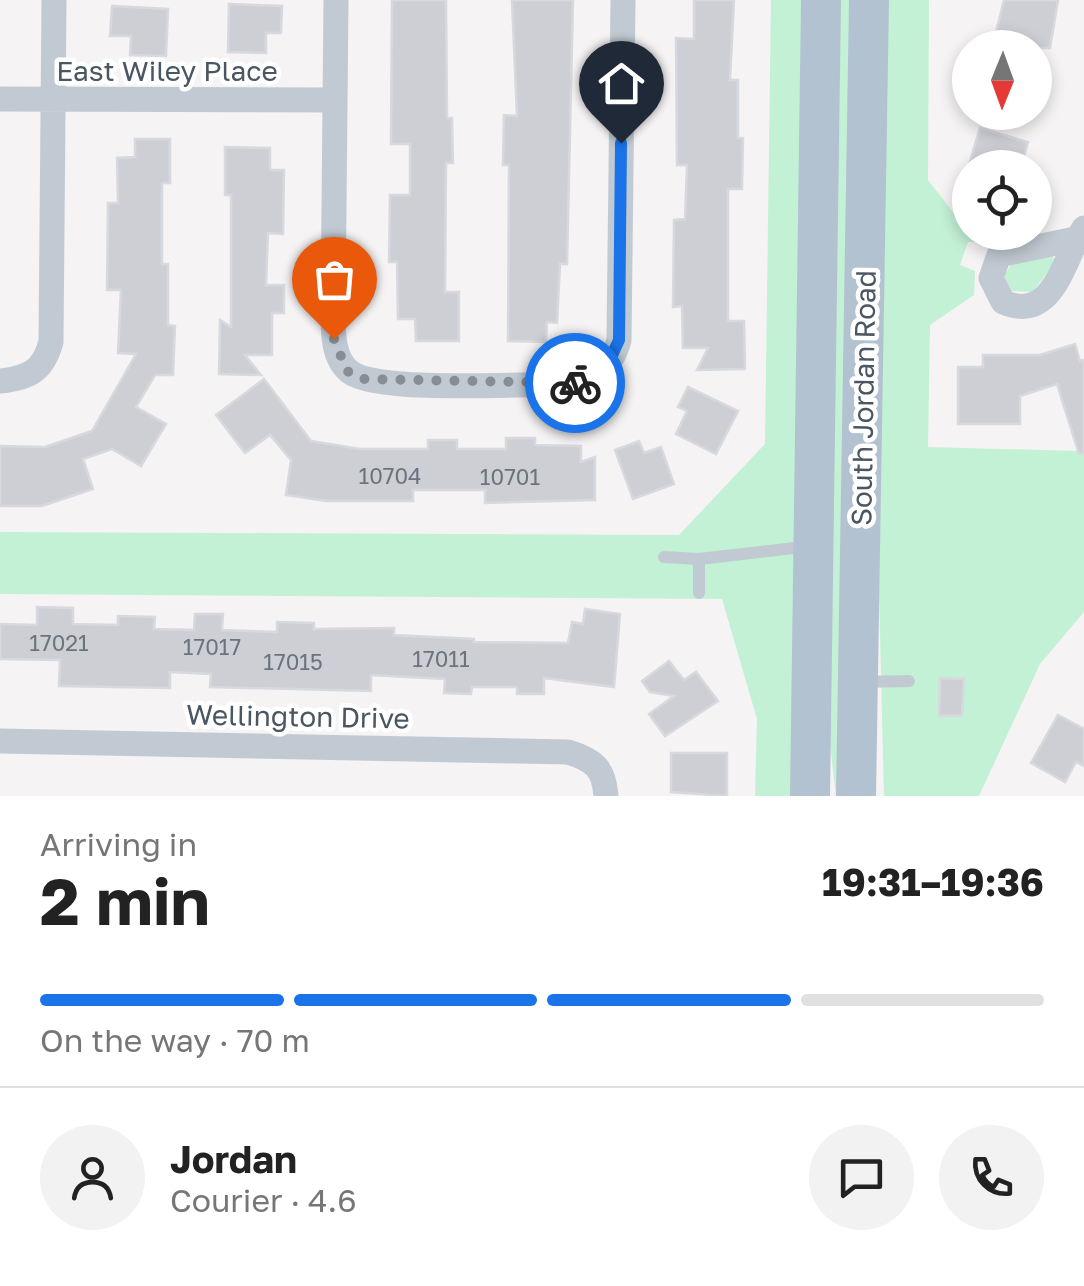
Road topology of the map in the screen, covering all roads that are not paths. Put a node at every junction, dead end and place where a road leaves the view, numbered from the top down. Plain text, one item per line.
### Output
1 (54, 0) edge
2 (336, 0) edge
3 (623, 0) edge
4 (821, 0) edge
5 (868, 0) edge
6 (0, 99) edge
7 (53, 100) junction
8 (334, 100) junction
9 (0, 381) edge
10 (814, 546) junction
11 (664, 557) dead end
12 (699, 560) junction
13 (699, 593) dead end
14 (858, 682) junction
15 (909, 682) dead end
16 (0, 740) edge
17 (606, 796) edge
18 (810, 796) edge
19 (856, 796) edge

1 - 7 street
2 - 8 street
3 - 8 street
4 - 10 main road, South Jordan Road
5 - 14 main road, South Jordan Road
6 - 7 street, East Wiley Place
7 - 8 street, East Wiley Place
7 - 9 street
10 - 12 lane
10 - 18 main road, South Jordan Road
11 - 12 lane
12 - 13 lane
14 - 15 lane
14 - 19 main road, South Jordan Road
16 - 17 street, Wellington Drive

